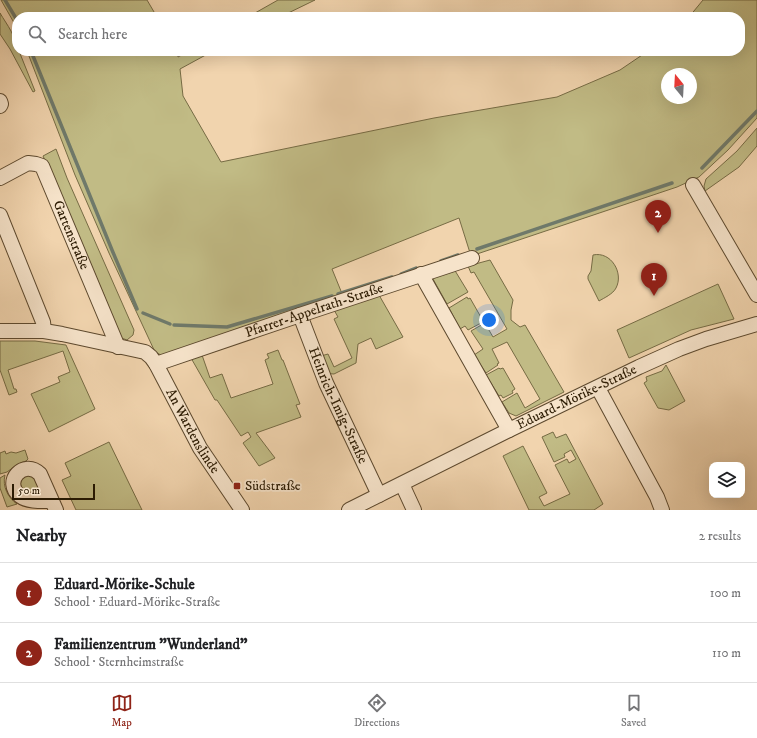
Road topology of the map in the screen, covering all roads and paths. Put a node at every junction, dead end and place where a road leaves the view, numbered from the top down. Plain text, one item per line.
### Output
1 (0, 101) edge
2 (0, 106) edge
3 (0, 178) edge
4 (693, 185) dead end
5 (0, 215) edge
6 (472, 258) dead end
7 (421, 274) junction
8 (757, 295) edge
9 (300, 315) junction
10 (757, 324) edge
11 (0, 331) edge
12 (44, 331) junction
13 (118, 347) junction
14 (156, 364) junction
15 (598, 388) junction
16 (509, 430) junction
17 (402, 484) junction
18 (379, 495) junction
19 (242, 510) edge
20 (349, 510) edge
21 (414, 510) edge
22 (662, 510) edge

1 - 2 street
3 - 13 street, Gartenstraße
4 - 8 street
5 - 12 street
6 - 7 street, Pfarrer-Appelrath-Straße
7 - 9 street, Pfarrer-Appelrath-Straße
7 - 16 street
9 - 14 street, Pfarrer-Appelrath-Straße
9 - 18 street, Heinrich-Imig-Straße
10 - 15 street, Eduard-Mörike-Straße
11 - 12 street
12 - 13 street
13 - 14 street, An Wardenslinde
14 - 19 street, An Wardenslinde
15 - 16 street, Eduard-Mörike-Straße
15 - 22 street
16 - 17 street, Eduard-Mörike-Straße
17 - 18 street, Eduard-Mörike-Straße
17 - 21 street
18 - 20 street, Eduard-Mörike-Straße

